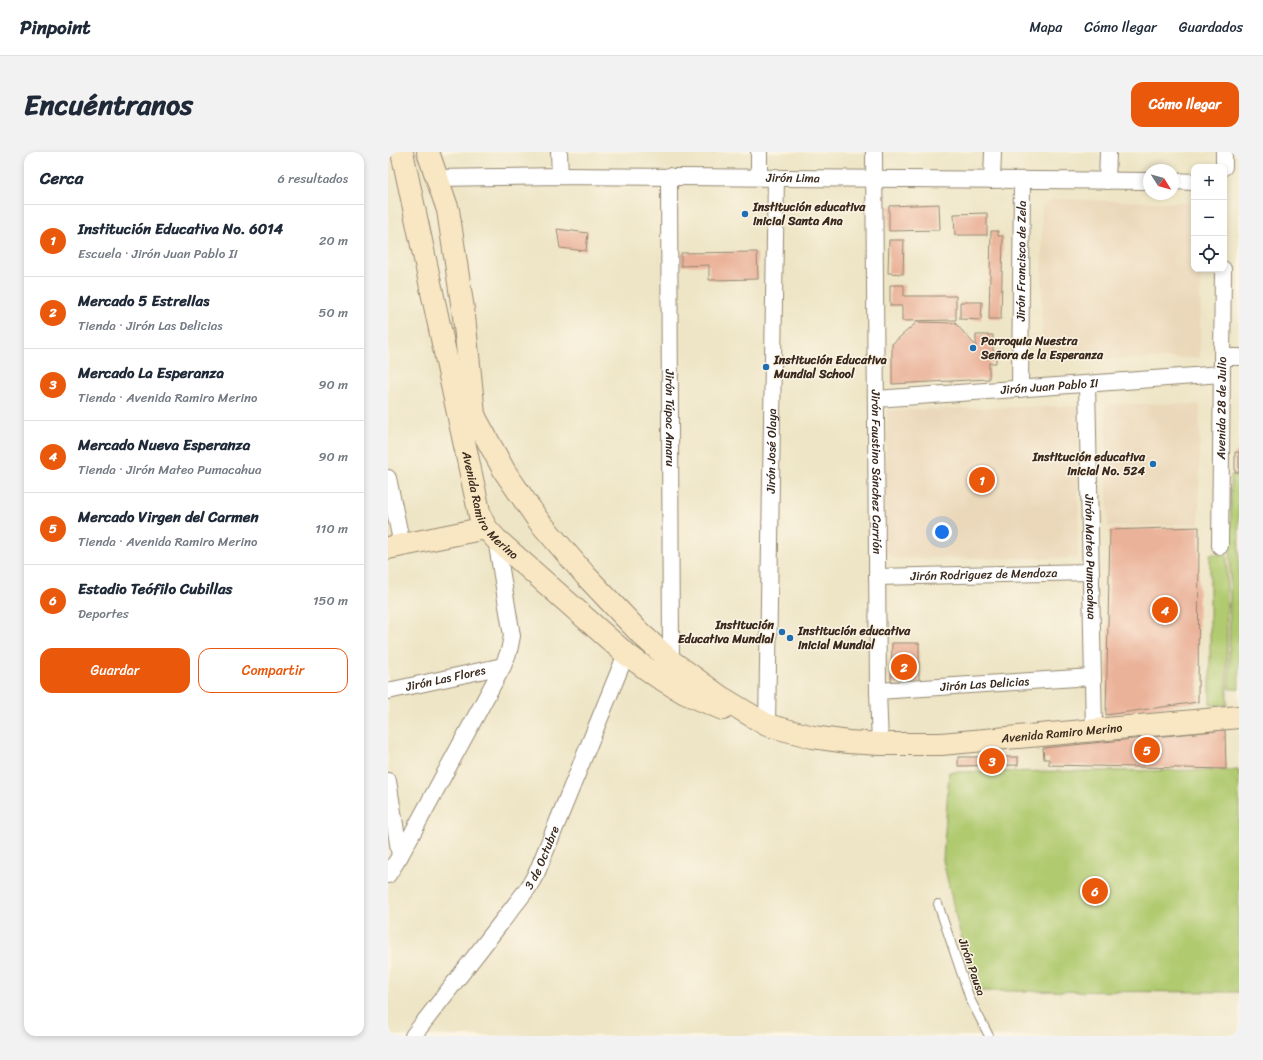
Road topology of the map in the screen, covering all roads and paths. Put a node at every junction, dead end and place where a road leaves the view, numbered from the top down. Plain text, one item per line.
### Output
1 (402, 152) edge
2 (559, 152) edge
3 (759, 152) edge
4 (874, 152) edge
5 (993, 152) edge
6 (1108, 152) edge
7 (1224, 152) edge
8 (433, 163) edge
9 (1224, 164) edge
10 (560, 176) junction
11 (669, 176) junction
12 (759, 177) junction
13 (776, 178) junction
14 (874, 178) junction
15 (992, 180) junction
16 (1022, 180) junction
17 (1108, 181) junction
18 (1143, 181) edge
19 (1179, 181) edge
20 (1191, 182) edge
21 (1223, 272) edge
22 (1223, 356) junction
23 (1239, 357) edge
24 (1222, 374) junction
25 (1087, 384) junction
26 (1020, 389) junction
27 (876, 399) junction
28 (388, 478) edge
29 (491, 534) junction
30 (395, 546) edge
31 (1220, 546) dead end
32 (1091, 572) junction
33 (877, 577) junction
34 (626, 654) junction
35 (672, 661) junction
36 (503, 666) junction
37 (1092, 677) junction
38 (388, 691) edge
39 (878, 691) junction
40 (1239, 717) edge
41 (767, 725) junction
42 (1094, 730) junction
43 (880, 744) junction
44 (388, 781) edge
45 (400, 856) junction
46 (388, 875) edge
47 (938, 904) dead end
48 (413, 1036) edge
49 (988, 1036) edge

1 - 29 street, Avenida Ramiro Merino
2 - 10 street
3 - 12 street
4 - 14 street, Jirón Faustino Sánchez Carrión
5 - 15 street
6 - 17 street
7 - 9 street
8 - 10 street, Jirón Lima
8 - 35 street, Avenida Ramiro Merino
10 - 11 street, Jirón Lima
11 - 12 street, Jirón Lima
11 - 35 street, Jirón Túpac Amaru
12 - 13 street, Jirón Lima
13 - 14 street, Jirón Lima
13 - 41 street, Jirón José Olaya
14 - 15 street, Jirón Lima
14 - 27 street, Jirón Faustino Sánchez Carrión
15 - 16 street, Jirón Lima
16 - 17 street, Jirón Lima
16 - 26 street, Jirón Francisco de Zela
17 - 18 street, Jirón Lima
19 - 20 street
21 - 22 street, Avenida 28 de Julio
22 - 23 street
22 - 24 street, Avenida 28 de Julio
24 - 25 street, Jirón Juan Pablo II
24 - 31 street, Avenida 28 de Julio
25 - 26 street, Jirón Juan Pablo II
25 - 32 street, Jirón Mateo Pumacahua
26 - 27 street, Jirón Juan Pablo II
27 - 33 street, Jirón Faustino Sánchez Carrión
28 - 30 street
29 - 30 street
29 - 34 street, Avenida Ramiro Merino
29 - 36 street
32 - 33 street, Jirón Rodriguez de Mendoza
32 - 37 street, Jirón Mateo Pumacahua
33 - 39 street, Jirón Faustino Sánchez Carrión
34 - 41 street, Avenida Ramiro Merino
34 - 48 street, 3 de Octubre
35 - 41 street, Avenida Ramiro Merino
36 - 38 street, Jirón Las Flores
36 - 45 street
37 - 39 street, Jirón Las Delicias
37 - 42 street, Jirón Mateo Pumacahua
39 - 43 street, Jirón Faustino Sánchez Carrión
40 - 42 street, Avenida Ramiro Merino
41 - 43 street, Avenida Ramiro Merino
42 - 43 street, Avenida Ramiro Merino
44 - 45 street
45 - 46 street
47 - 49 lane, Jirón Pausa

